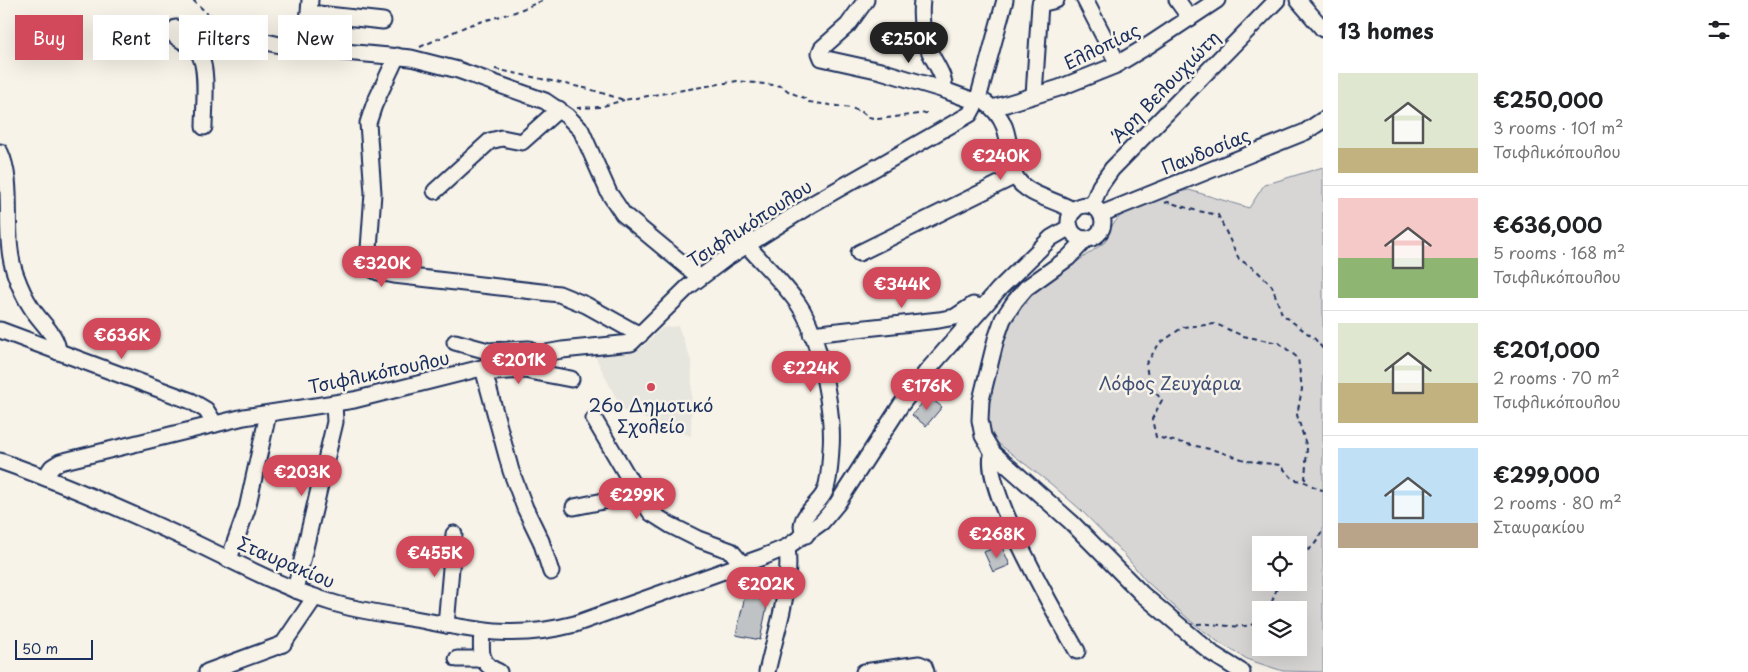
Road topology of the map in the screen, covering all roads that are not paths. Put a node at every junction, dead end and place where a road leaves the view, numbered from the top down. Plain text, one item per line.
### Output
1 (866, 0) edge
2 (922, 0) edge
3 (1005, 0) edge
4 (1056, 0) edge
5 (1085, 0) edge
6 (1177, 0) edge
7 (1217, 0) edge
8 (1277, 0) edge
9 (1298, 0) edge
10 (310, 6) edge
11 (1190, 18) junction
12 (383, 21) dead end
13 (1323, 29) edge
14 (278, 45) edge
15 (352, 52) edge
16 (404, 57) junction
17 (1118, 64) junction
18 (944, 90) junction
19 (1034, 95) junction
20 (978, 101) junction
21 (993, 108) junction
22 (559, 109) junction
23 (1323, 120) edge
24 (204, 127) dead end
25 (0, 152) edge
26 (1015, 176) junction
27 (435, 190) dead end
28 (1097, 210) junction
29 (1074, 211) junction
30 (1070, 227) junction
31 (1086, 240) junction
32 (746, 244) junction
33 (858, 253) dead end
34 (699, 277) junction
35 (982, 307) junction
36 (0, 330) edge
37 (811, 334) junction
38 (640, 335) junction
39 (455, 342) dead end
40 (562, 350) junction
41 (58, 352) junction
42 (483, 368) junction
43 (572, 379) dead end
44 (334, 404) junction
45 (268, 414) junction
46 (594, 419) dead end
47 (214, 424) junction
48 (993, 453) junction
49 (0, 461) edge
50 (45, 478) junction
51 (638, 494) junction
52 (574, 507) dead end
53 (454, 534) dead end
54 (806, 535) junction
55 (787, 547) junction
56 (229, 559) junction
57 (743, 565) junction
58 (552, 572) dead end
59 (294, 590) junction
60 (315, 597) junction
61 (446, 625) junction
62 (482, 631) junction
63 (1078, 651) dead end
64 (457, 659) dead end
65 (483, 659) junction
66 (207, 672) edge
67 (498, 672) edge
68 (767, 672) edge
69 (864, 672) edge
70 (926, 672) edge
71 (1242, 672) edge

1 - 18 street
2 - 18 street
3 - 20 street
4 - 19 street
5 - 17 street
6 - 11 street
7 - 11 street, Ελλοπίας
8 - 28 street, Άρη Βελουχιώτη
9 - 13 street
10 - 12 street
11 - 17 street, Ελλοπίας
14 - 24 street
15 - 16 street
16 - 22 street
16 - 38 street
17 - 19 street, Ελλοπίας
18 - 20 street
19 - 21 street, Ελλοπίας
20 - 21 street
20 - 32 street, Τσιφλικόπουλου
21 - 26 street
22 - 27 street
22 - 34 street
23 - 28 street, Πανδοσίας
25 - 41 street
26 - 29 street
26 - 33 street
28 - 29 street
28 - 31 street
29 - 30 street
30 - 31 street
30 - 35 street
31 - 48 street
32 - 34 street, Τσιφλικόπουλου
32 - 37 street
34 - 38 street, Τσιφλικόπουλου
35 - 37 street
35 - 54 street
36 - 41 street
37 - 54 street
38 - 40 street, Τσιφλικόπουλου
39 - 40 street
40 - 42 street, Τσιφλικόπουλου
41 - 47 street
42 - 43 street
42 - 44 street, Τσιφλικόπουλου
42 - 58 street
44 - 45 street, Τσιφλικόπουλου
44 - 59 street
45 - 47 street, Τσιφλικόπουλου
45 - 56 street
46 - 51 street
47 - 50 street, Τσιφλικόπουλου
48 - 63 street
48 - 71 street
49 - 50 street, Σταυρακίου
50 - 56 street, Σταυρακίου
51 - 52 street
51 - 57 street
53 - 61 street
54 - 55 street
55 - 57 street
55 - 68 street
56 - 59 street, Σταυρακίου
57 - 62 street, Σταυρακίου
59 - 60 street, Σταυρακίου
60 - 61 street, Σταυρακίου
60 - 66 street
61 - 62 street, Σταυρακίου
62 - 65 street
64 - 65 street
65 - 67 street
69 - 70 street

